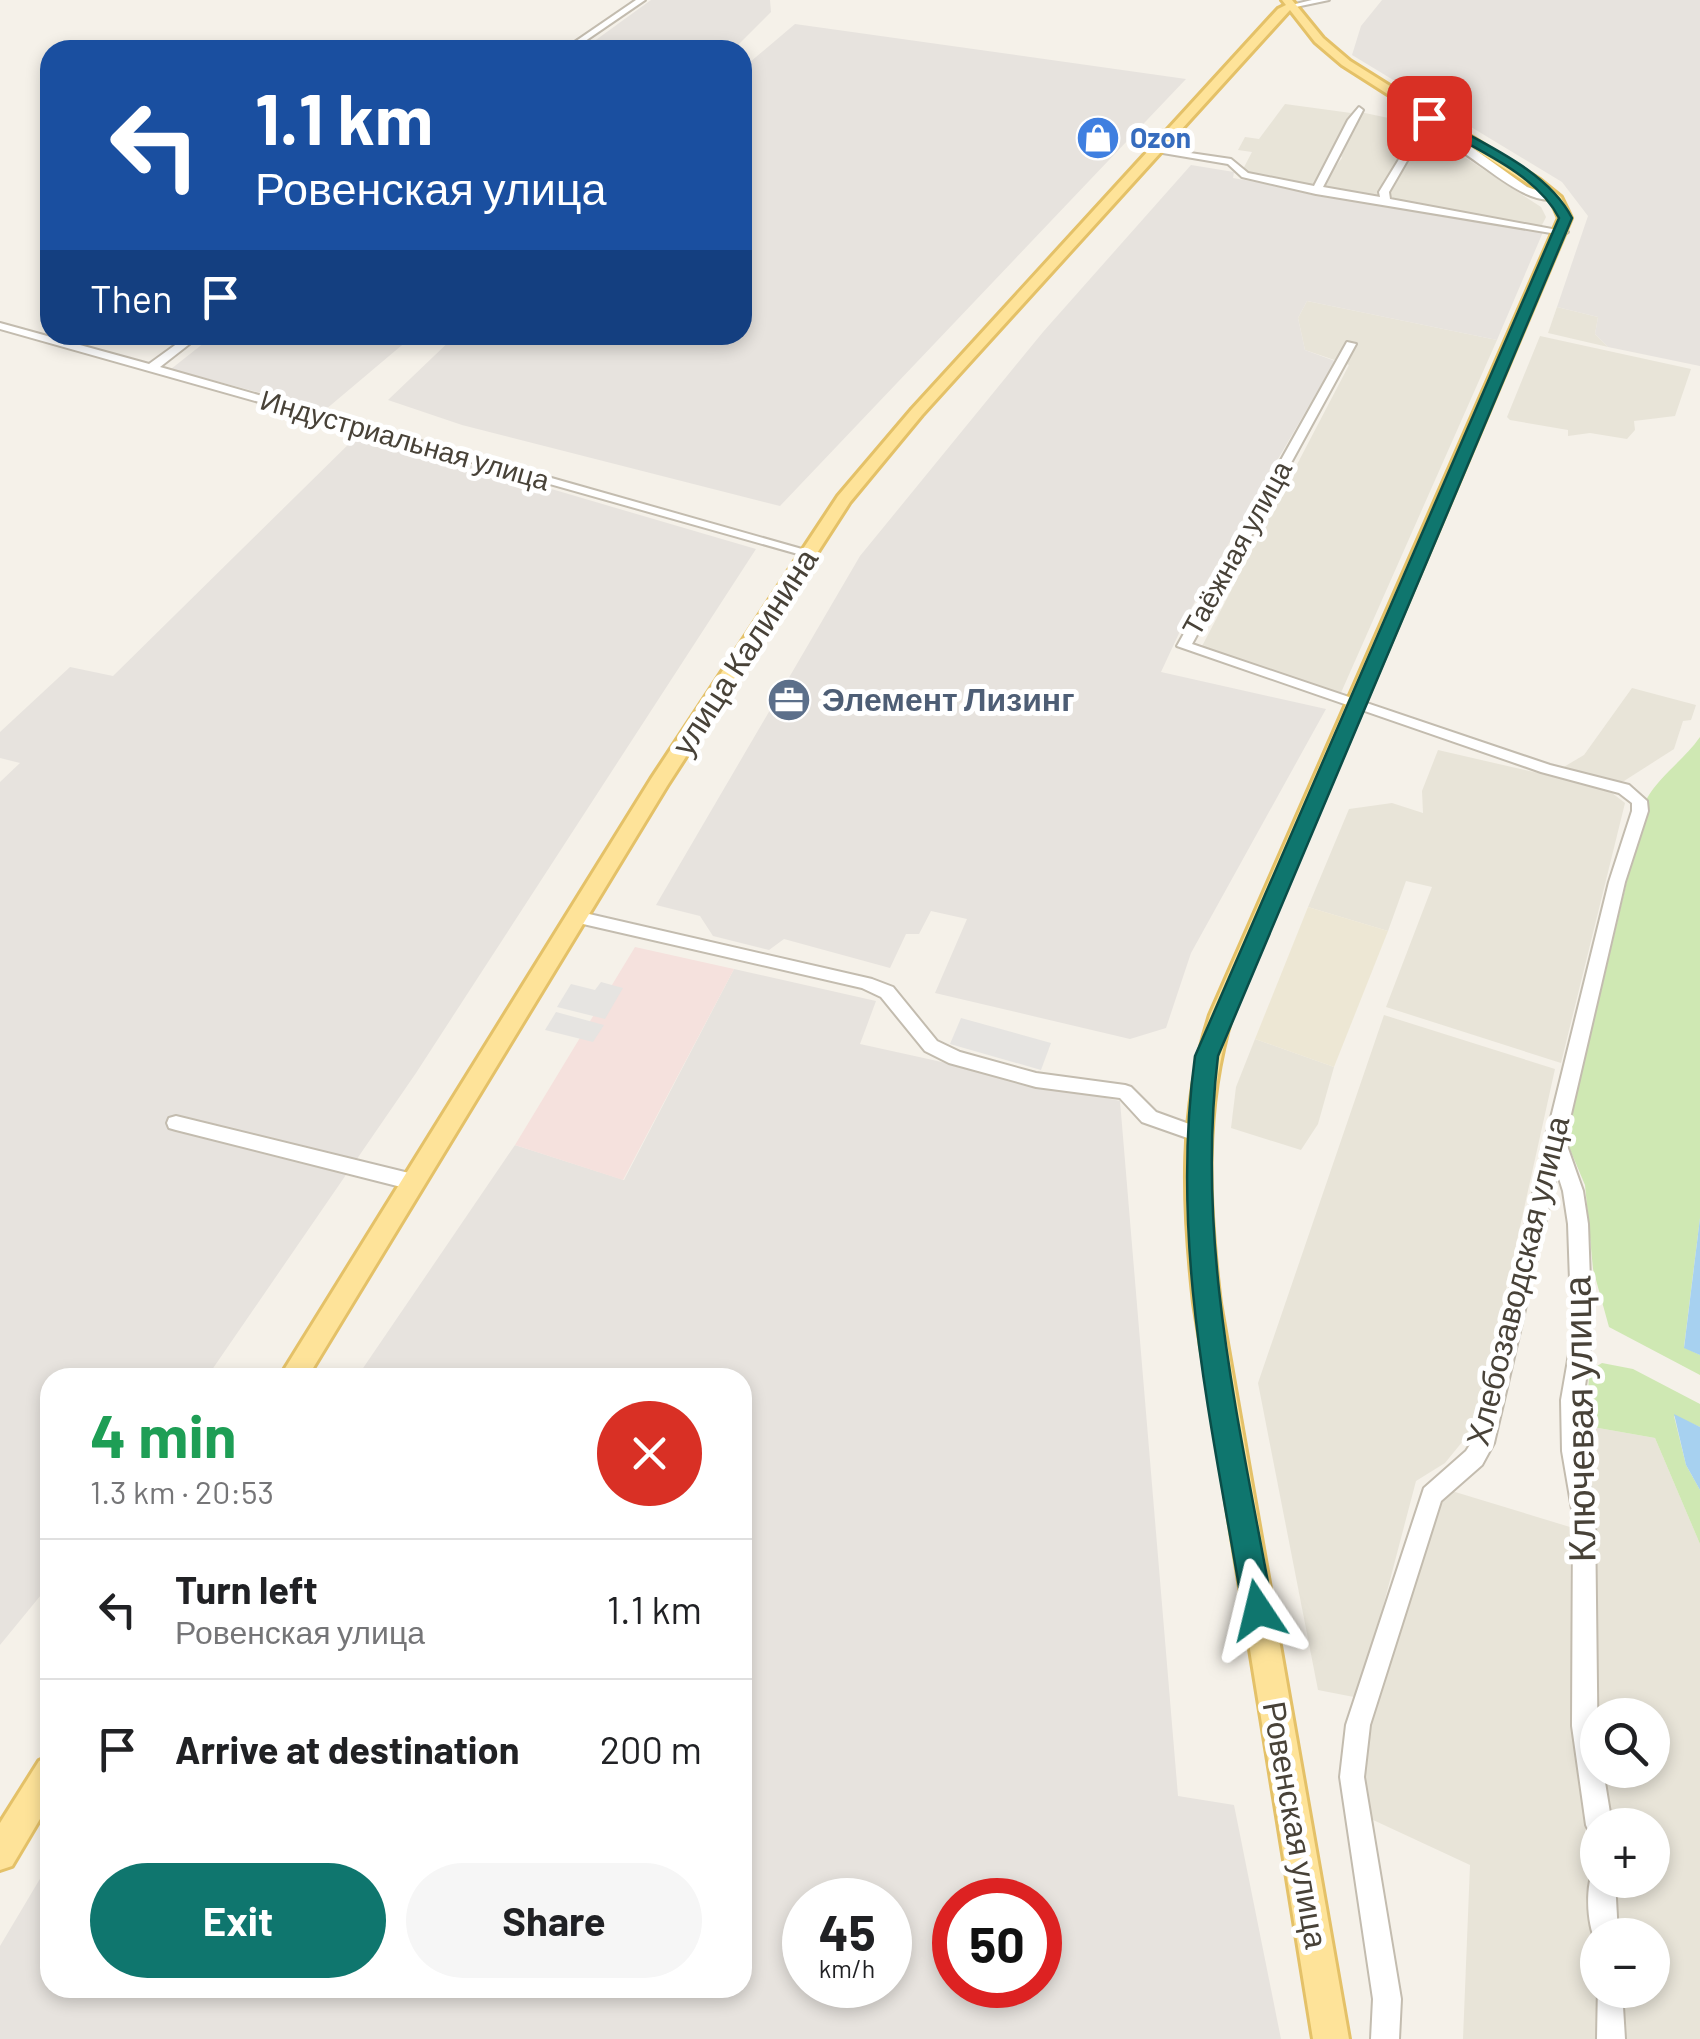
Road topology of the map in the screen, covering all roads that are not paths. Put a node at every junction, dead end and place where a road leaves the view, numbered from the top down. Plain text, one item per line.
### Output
1 (640, 0) edge
2 (1325, 0) edge
3 (1289, 3) edge
4 (582, 40) edge
5 (1359, 110) dead end
6 (1156, 151) junction
7 (1316, 191) junction
8 (1555, 198) junction
9 (1386, 202) junction
10 (1563, 232) junction
11 (0, 326) edge
12 (40, 337) edge
13 (1351, 344) dead end
14 (66, 345) edge
15 (182, 345) edge
16 (150, 369) junction
17 (810, 554) junction
18 (1354, 704) junction
19 (576, 917) junction
20 (176, 1123) dead end
21 (1196, 1134) junction
22 (1554, 1135) junction
23 (412, 1182) junction
24 (298, 1368) edge
25 (40, 1788) edge
26 (1596, 1808) edge
27 (0, 1854) edge
28 (1609, 2008) edge
29 (1332, 2039) edge
30 (1385, 2039) edge
31 (1611, 2039) edge

1 - 4 street
2 - 3 street
3 - 6 main road, улица Калинина
3 - 8 main road
5 - 7 street
6 - 7 street
6 - 17 main road, улица Калинина
7 - 9 street
8 - 9 street
8 - 10 main road
9 - 10 street
10 - 18 main road, Ровенская улица
11 - 12 street, Индустриальная улица
13 - 18 street, Таёжная улица
14 - 16 street, Индустриальная улица
15 - 16 street
16 - 17 street, Индустриальная улица
17 - 19 main road, улица Калинина
18 - 21 main road, Ровенская улица
18 - 22 street, Хлебозаводская улица
19 - 21 street
19 - 23 main road, улица Калинина
20 - 23 street
21 - 29 main road, Ровенская улица
22 - 26 street, Ключевая улица
22 - 30 street, Хлебозаводская улица
23 - 24 main road, улица Калинина
25 - 27 main road
28 - 31 street

